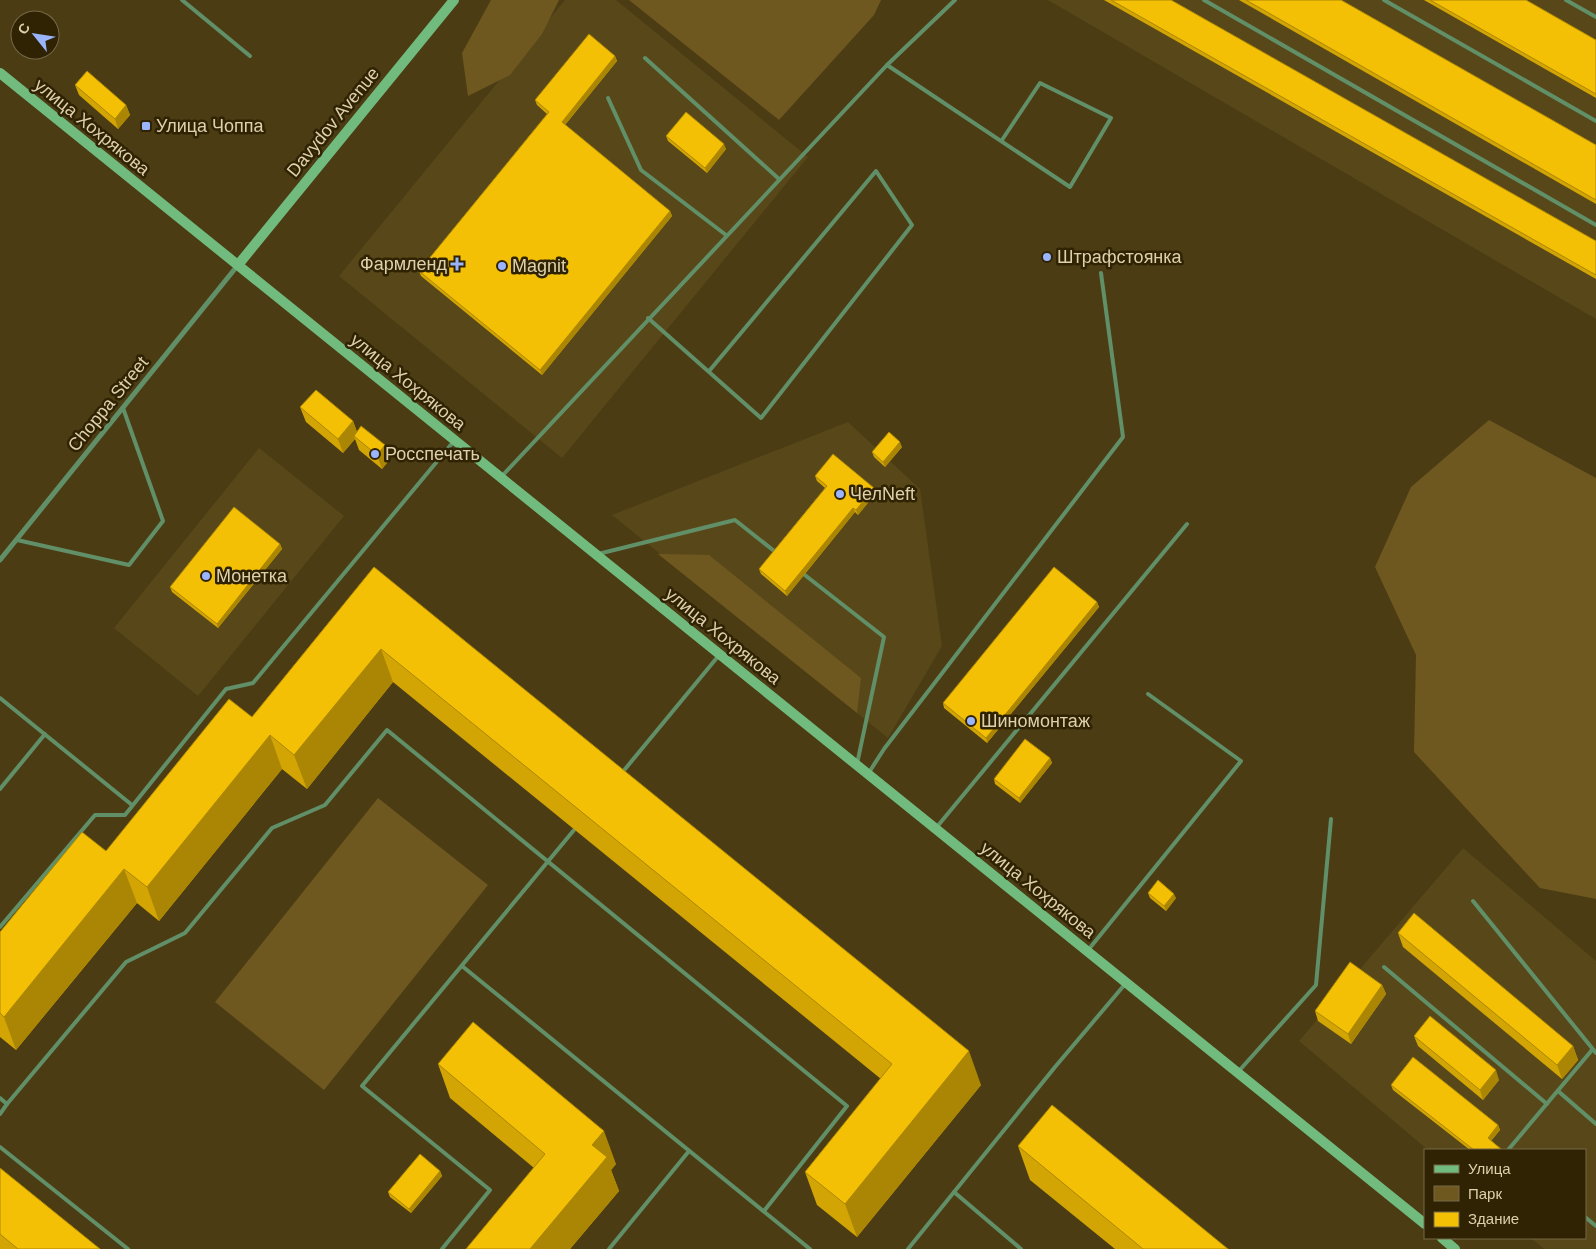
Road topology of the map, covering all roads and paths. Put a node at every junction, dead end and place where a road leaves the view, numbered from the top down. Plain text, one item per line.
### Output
1 (182, 0) edge
2 (454, 0) edge
3 (956, 0) edge
4 (1204, 0) edge
5 (1384, 0) edge
6 (1566, 0) edge
7 (1596, 17) edge
8 (250, 56) dead end
9 (645, 58) dead end
10 (887, 65) junction
11 (0, 73) edge
12 (608, 98) dead end
13 (1596, 121) edge
14 (1002, 140) junction
15 (779, 179) junction
16 (1596, 225) edge
17 (726, 235) junction
18 (238, 265) junction
19 (1101, 273) dead end
20 (648, 318) junction
21 (710, 370) junction
22 (123, 408) junction
23 (455, 441) junction
24 (501, 478) junction
25 (1187, 524) dead end
26 (17, 540) junction
27 (596, 555) junction
28 (782, 557) edge
29 (0, 560) edge
30 (798, 570) edge
31 (720, 654) junction
32 (1148, 694) dead end
33 (0, 698) edge
34 (44, 734) junction
35 (857, 764) junction
36 (868, 774) junction
37 (618, 777) edge
38 (0, 790) edge
39 (132, 805) junction
40 (1331, 819) dead end
41 (936, 828) junction
42 (574, 830) edge
43 (548, 862) junction
44 (1473, 901) dead end
45 (0, 927) edge
46 (1087, 951) junction
47 (462, 966) junction
48 (1384, 967) dead end
49 (1126, 983) junction
50 (1594, 1052) edge
51 (1237, 1074) junction
52 (1558, 1091) junction
53 (0, 1098) edge
54 (7, 1104) junction
55 (1547, 1104) junction
56 (0, 1114) edge
57 (1596, 1124) edge
58 (0, 1147) edge
59 (1509, 1149) edge
60 (689, 1151) junction
61 (954, 1192) junction
62 (764, 1211) junction
63 (1586, 1218) edge
64 (1424, 1223) edge
65 (1596, 1226) edge
66 (1443, 1239) edge
67 (128, 1249) edge
68 (442, 1249) edge
69 (609, 1249) edge
70 (810, 1249) edge
71 (908, 1249) edge
72 (1021, 1249) edge
73 (1456, 1249) edge

1 - 8 lane
2 - 18 main road, Davydov Avenue
3 - 10 lane
4 - 16 lane
5 - 13 lane
6 - 7 lane
9 - 15 lane
10 - 14 lane
10 - 15 lane
11 - 18 main road, улица Хохрякова
12 - 17 lane
14 - 14 lane
15 - 17 lane
17 - 20 lane
18 - 22 street, Choppa Street
18 - 23 main road, улица Хохрякова
19 - 36 lane
20 - 21 lane
20 - 24 lane
21 - 21 lane
22 - 26 street, Choppa Street
22 - 26 lane
23 - 24 main road, улица Хохрякова
23 - 39 lane
24 - 27 main road, улица Хохрякова
25 - 41 lane
26 - 29 street, Choppa Street
27 - 28 lane
27 - 31 main road, улица Хохрякова
30 - 35 lane
31 - 35 main road, улица Хохрякова
31 - 37 lane
32 - 46 lane
33 - 34 lane
34 - 38 lane
34 - 39 lane
35 - 36 main road, улица Хохрякова
36 - 41 main road, улица Хохрякова
39 - 45 lane
40 - 51 lane
41 - 46 main road, улица Хохрякова
42 - 43 lane
43 - 47 lane
43 - 54 lane
43 - 62 lane
44 - 50 lane
46 - 49 main road, улица Хохрякова
47 - 60 lane
47 - 68 lane
48 - 55 lane
49 - 51 main road, улица Хохрякова
49 - 61 lane
50 - 52 lane
51 - 64 main road, улица Хохрякова
52 - 55 lane
52 - 57 lane
53 - 54 lane
54 - 56 lane
55 - 59 lane
58 - 67 lane
60 - 62 lane
60 - 69 lane
61 - 71 lane
61 - 72 lane
62 - 70 lane
63 - 65 lane
66 - 73 main road

